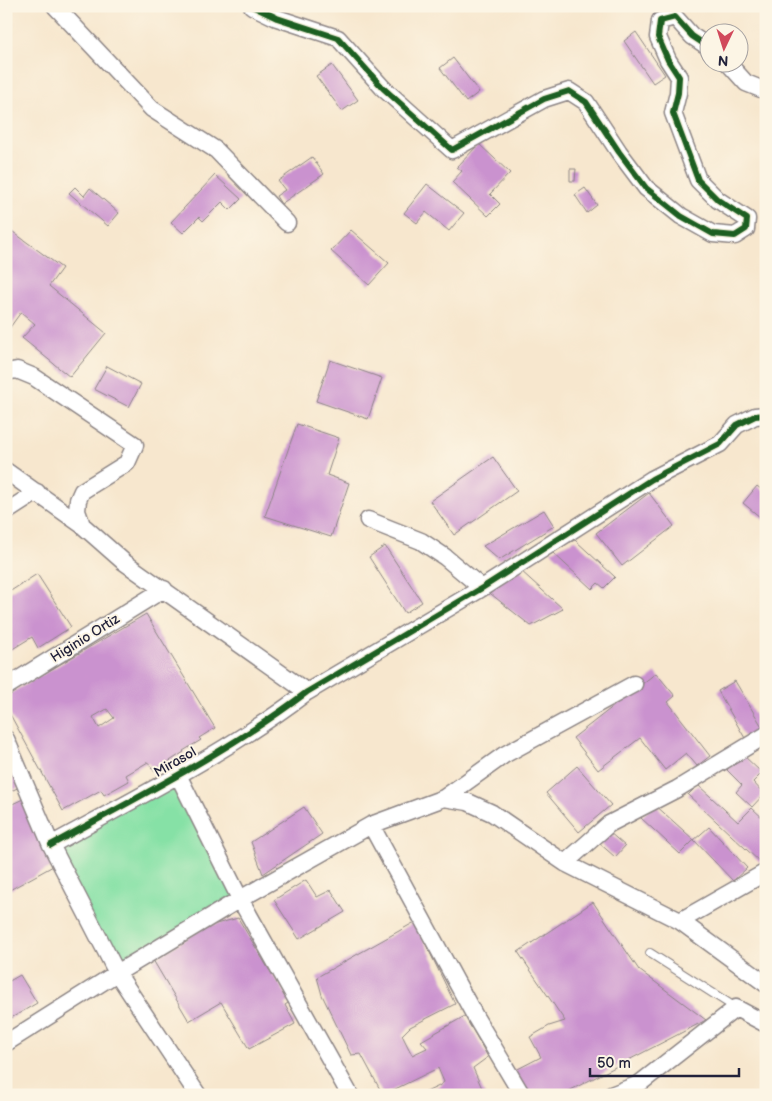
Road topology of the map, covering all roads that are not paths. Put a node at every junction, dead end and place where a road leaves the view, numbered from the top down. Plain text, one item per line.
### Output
1 (55, 6) edge
2 (252, 6) edge
3 (700, 41) edge
4 (736, 72) edge
5 (766, 90) edge
6 (287, 223) dead end
7 (6, 372) edge
8 (766, 415) edge
9 (6, 470) edge
10 (37, 492) junction
11 (6, 512) edge
12 (368, 520) dead end
13 (82, 525) junction
14 (482, 588) junction
15 (164, 589) junction
16 (634, 684) dead end
17 (6, 686) edge
18 (307, 692) junction
19 (766, 736) edge
20 (6, 739) edge
21 (178, 775) junction
22 (444, 798) junction
23 (371, 825) junction
24 (51, 845) junction
25 (565, 863) junction
26 (766, 872) edge
27 (240, 899) junction
28 (680, 920) junction
29 (650, 953) dead end
30 (117, 973) junction
31 (766, 984) edge
32 (736, 1008) junction
33 (766, 1024) edge
34 (6, 1044) edge
35 (643, 1089) edge
36 (198, 1095) edge
37 (350, 1095) edge
38 (522, 1095) edge
39 (610, 1095) edge

1 - 6 street
2 - 3 street
4 - 5 street
7 - 13 street
8 - 14 street, Mirasol
9 - 10 street
10 - 11 street
10 - 13 street
12 - 14 street
13 - 15 street
14 - 18 street, Mirasol
15 - 17 street, Higinio Ortiz
15 - 18 street
16 - 22 street
18 - 21 street, Mirasol
19 - 25 street
20 - 24 street
21 - 24 street, Mirasol
21 - 27 street
22 - 23 street
22 - 25 street
23 - 27 street
23 - 38 street
24 - 30 street
25 - 28 street
26 - 28 street
27 - 30 street
27 - 37 street
28 - 31 street
29 - 32 lane
30 - 34 street
30 - 36 street
32 - 33 street
32 - 35 street
35 - 39 street

